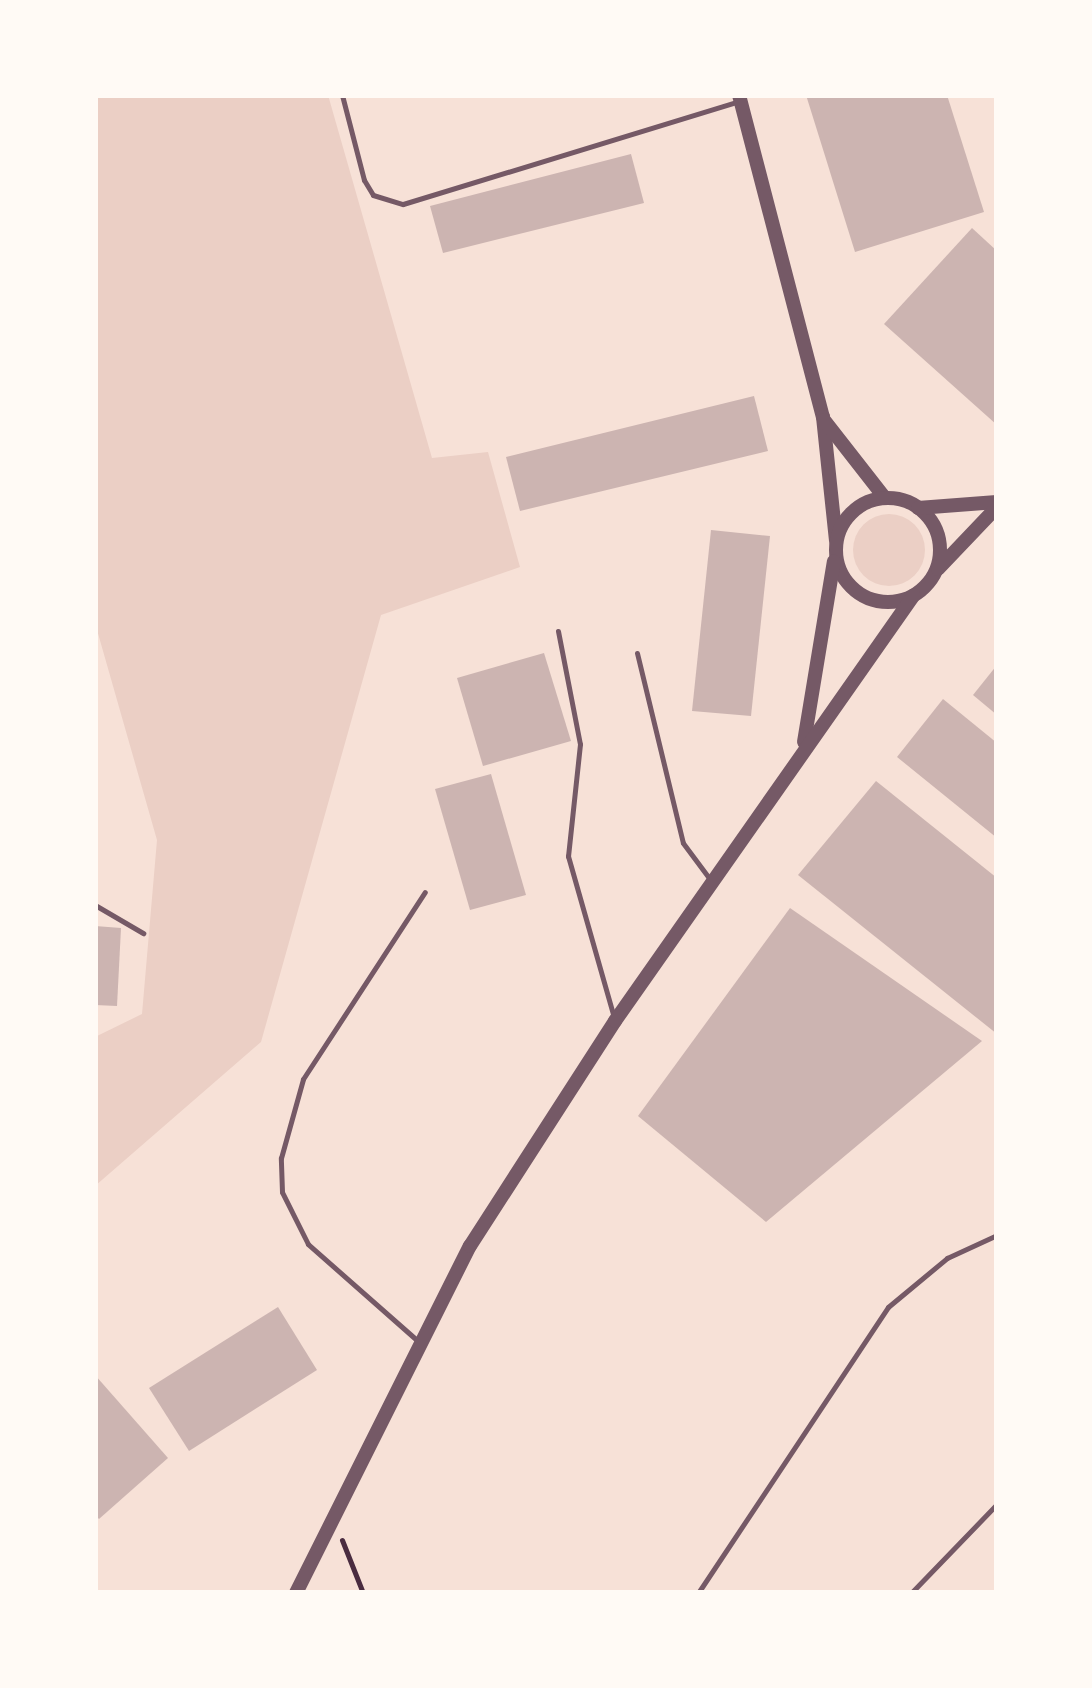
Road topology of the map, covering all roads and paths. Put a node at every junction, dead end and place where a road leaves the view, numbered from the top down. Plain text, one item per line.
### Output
1 (342, 95) edge
2 (739, 98) edge
3 (823, 417) junction
4 (885, 498) junction
5 (997, 504) edge
6 (918, 508) junction
7 (836, 547) junction
8 (934, 574) junction
9 (914, 595) junction
10 (558, 632) dead end
11 (637, 653) dead end
12 (803, 748) junction
13 (711, 881) junction
14 (425, 892) dead end
15 (95, 905) edge
16 (143, 934) dead end
17 (614, 1021) junction
18 (997, 1235) edge
19 (420, 1342) junction
20 (997, 1504) edge
21 (329, 1522) junction
22 (296, 1593) edge
23 (363, 1593) edge
24 (698, 1593) edge
25 (911, 1593) edge

1 - 2 lane
2 - 3 street
3 - 4 street
3 - 7 street
4 - 6 street
4 - 7 street
5 - 6 street
5 - 8 street
6 - 8 street
7 - 9 street
7 - 12 street
8 - 9 street
9 - 12 street
10 - 17 lane
11 - 13 lane
12 - 13 street
13 - 17 street
14 - 19 lane
15 - 16 lane
17 - 19 street
18 - 24 lane
19 - 21 street
20 - 25 lane
21 - 22 street
21 - 23 path

